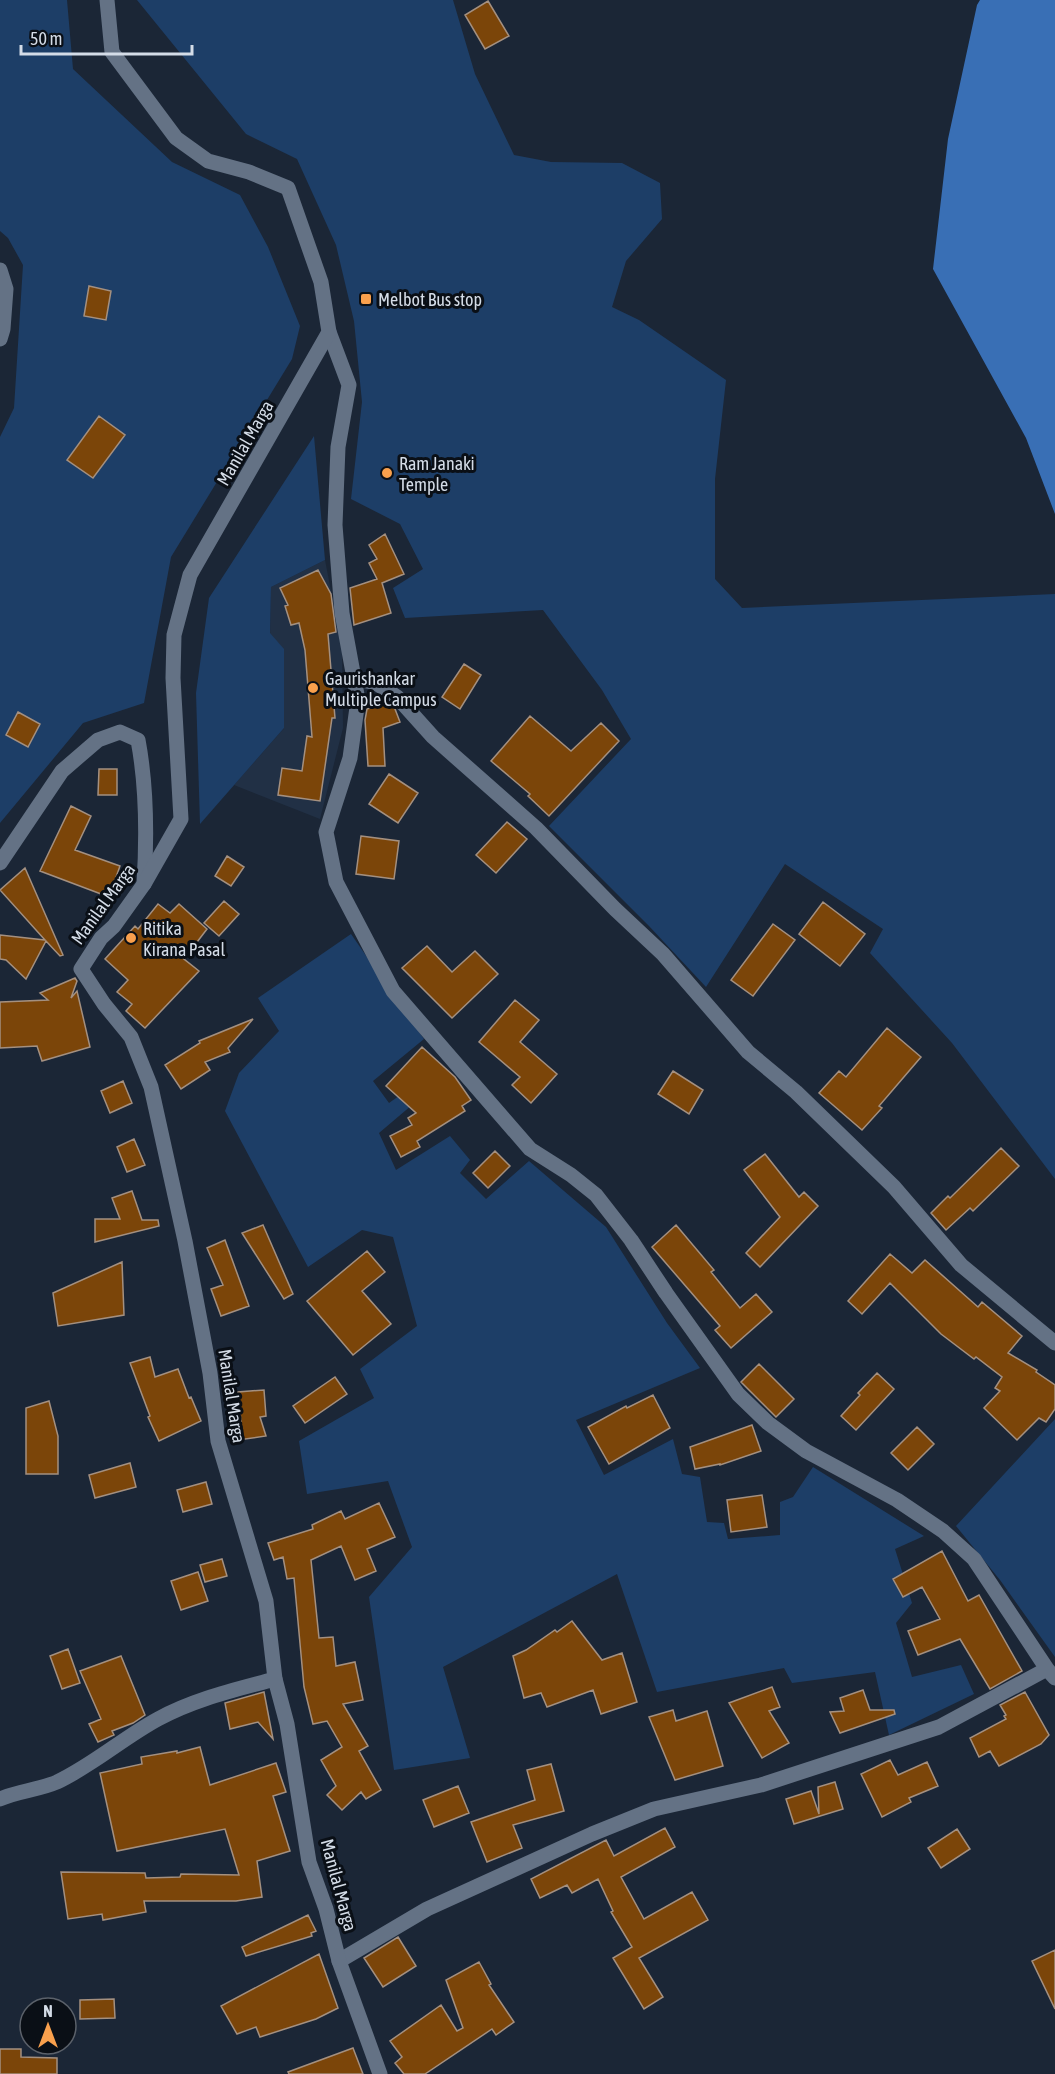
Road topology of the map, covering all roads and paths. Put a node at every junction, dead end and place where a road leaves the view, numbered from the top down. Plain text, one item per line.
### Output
1 (107, 0) edge
2 (0, 270) edge
3 (329, 332) junction
4 (0, 339) edge
5 (352, 678) junction
6 (0, 863) edge
7 (144, 884) junction
8 (1055, 1343) edge
9 (1051, 1673) edge
10 (275, 1679) junction
11 (0, 1799) edge
12 (339, 1961) junction
13 (380, 2074) edge

1 - 3 street
2 - 4 street
3 - 5 street
3 - 7 street, Manilal Marga
5 - 8 street
5 - 9 street
6 - 7 street
7 - 10 street, Manilal Marga
9 - 12 street
10 - 11 street
10 - 12 street, Manilal Marga
12 - 13 street, Manilal Marga

